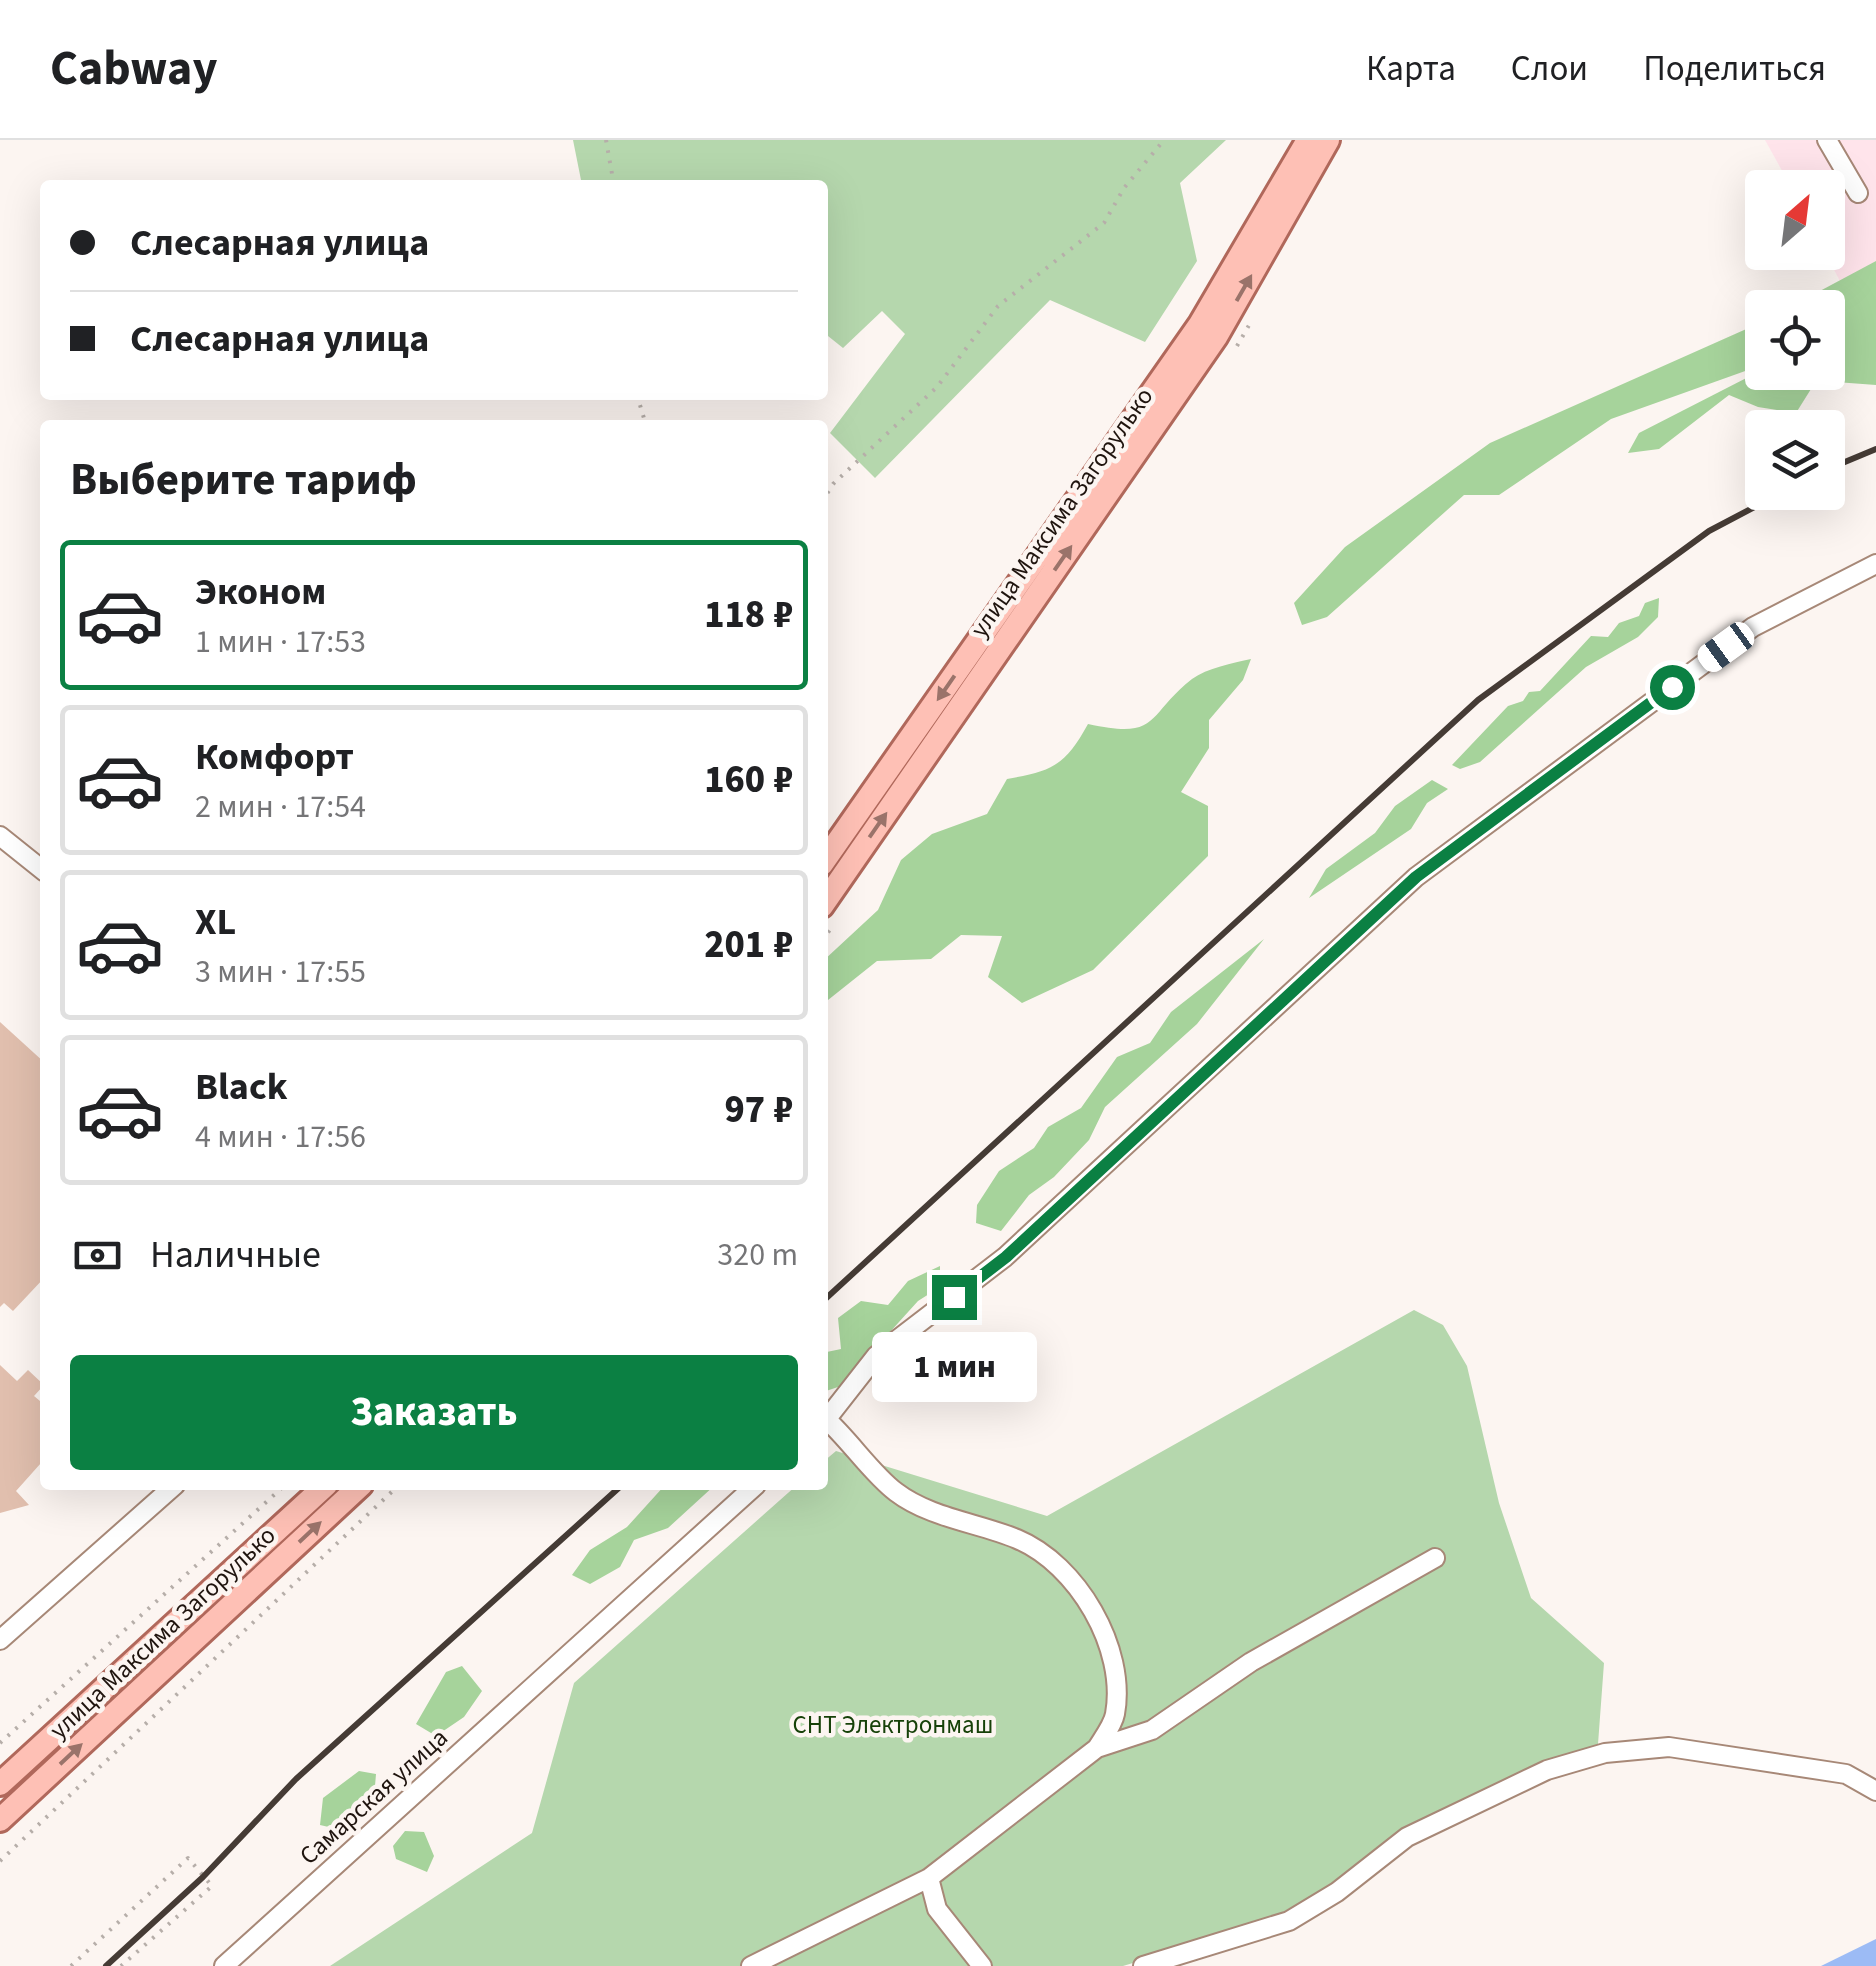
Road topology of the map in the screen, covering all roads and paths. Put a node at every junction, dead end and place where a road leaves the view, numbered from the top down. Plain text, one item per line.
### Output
1 (606, 140) edge
2 (1164, 140) edge
3 (1308, 140) edge
4 (1328, 140) edge
5 (1826, 140) edge
6 (613, 180) edge
7 (1858, 193) dead end
8 (828, 492) edge
9 (1876, 564) edge
10 (0, 836) edge
11 (828, 855) edge
12 (40, 868) edge
13 (828, 897) edge
14 (828, 1419) edge
15 (828, 1426) edge
16 (170, 1490) edge
17 (279, 1490) edge
18 (321, 1490) edge
19 (356, 1490) edge
20 (395, 1490) edge
21 (750, 1490) edge
22 (1435, 1558) dead end
23 (0, 1640) edge
24 (0, 1743) edge
25 (1097, 1748) junction
26 (0, 1784) edge
27 (1876, 1791) edge
28 (0, 1820) edge
29 (0, 1861) edge
30 (928, 1878) junction
31 (71, 1966) edge
32 (121, 1966) edge
33 (224, 1966) edge
34 (751, 1966) edge
35 (982, 1966) edge
36 (1143, 1966) edge

1 - 6 path
2 - 8 path
3 -> 11 main road, улица Максима Загорулько
13 -> 4 main road, улица Максима Загорулько
5 - 7 street
9 - 14 street
10 - 12 street
15 - 25 street
16 - 23 street
17 - 24 path
18 - 26 main road, улица Максима Загорулько
28 -> 19 main road, улица Максима Загорулько
20 - 29 path
21 - 33 street, Самарская улица
22 - 25 street
25 - 30 street
27 - 36 street
30 - 34 street
30 - 35 street
31 - 32 path

